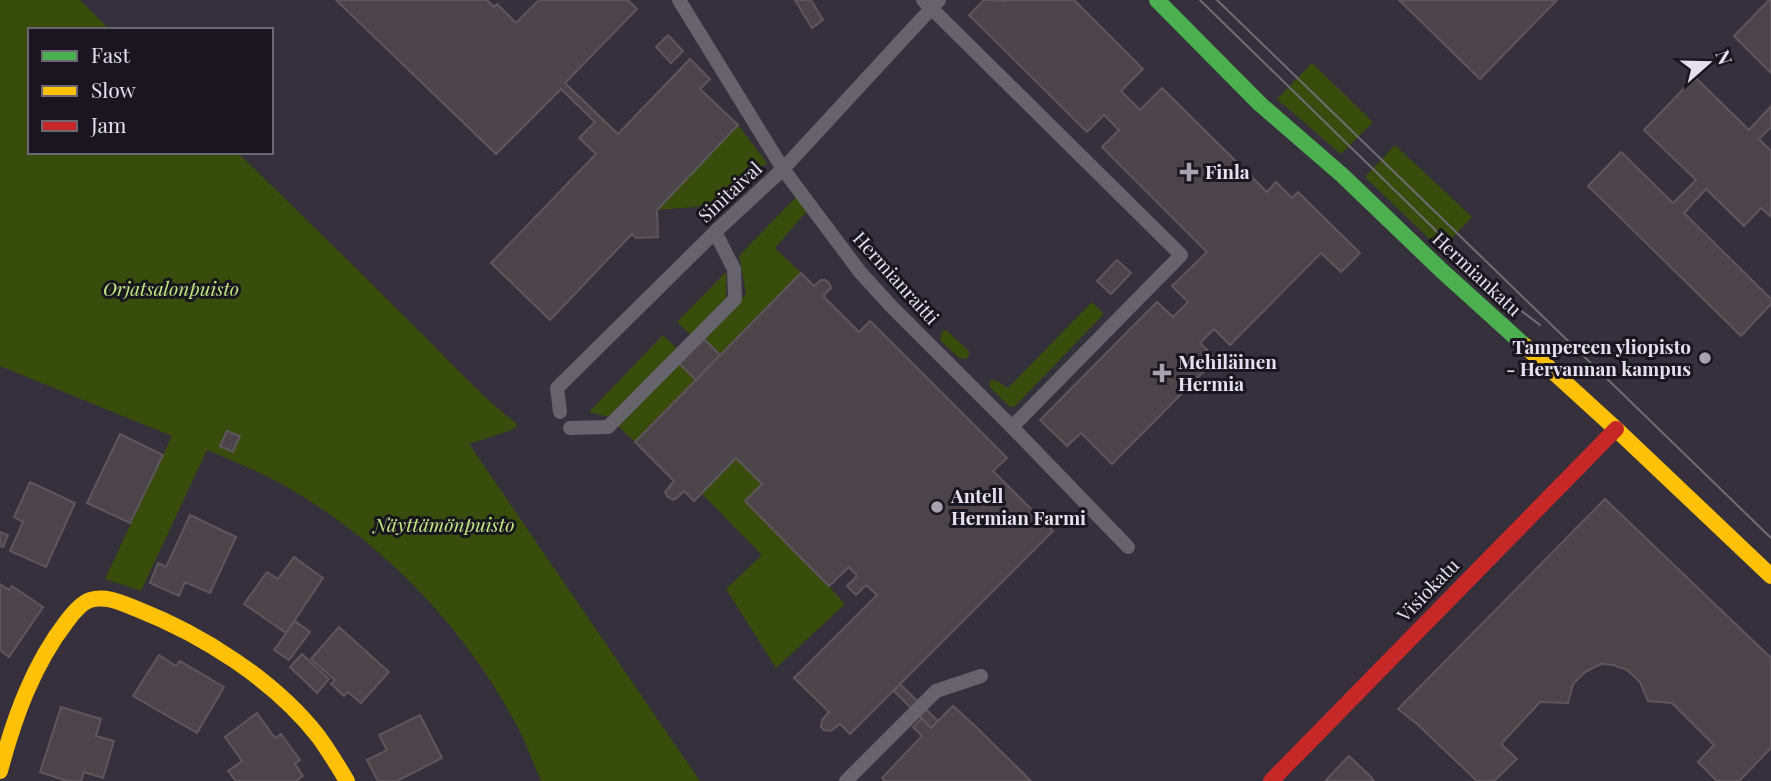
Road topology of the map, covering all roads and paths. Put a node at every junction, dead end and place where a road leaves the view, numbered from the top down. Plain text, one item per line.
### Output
1 (679, 0) edge
2 (1157, 0) edge
3 (931, 3) edge
4 (783, 169) junction
5 (715, 232) junction
6 (560, 412) dead end
7 (1012, 427) junction
8 (570, 428) dead end
9 (1616, 429) junction
10 (1128, 547) dead end
11 (1771, 576) edge
12 (981, 676) dead end
13 (0, 771) edge
14 (346, 781) edge
15 (846, 781) edge
16 (1271, 781) edge

1 - 4 lane, Hermianraitti
2 - 9 street, Hermiankatu
3 - 4 lane, Sinitaival
3 - 7 lane
4 - 5 lane, Sinitaival
4 - 7 lane, Hermianraitti
5 - 6 lane, Sinitaival
5 - 8 lane
7 - 10 lane, Hermianraitti
9 - 11 street, Hermiankatu
9 - 16 street, Visiokatu
12 - 15 lane
13 - 14 street

